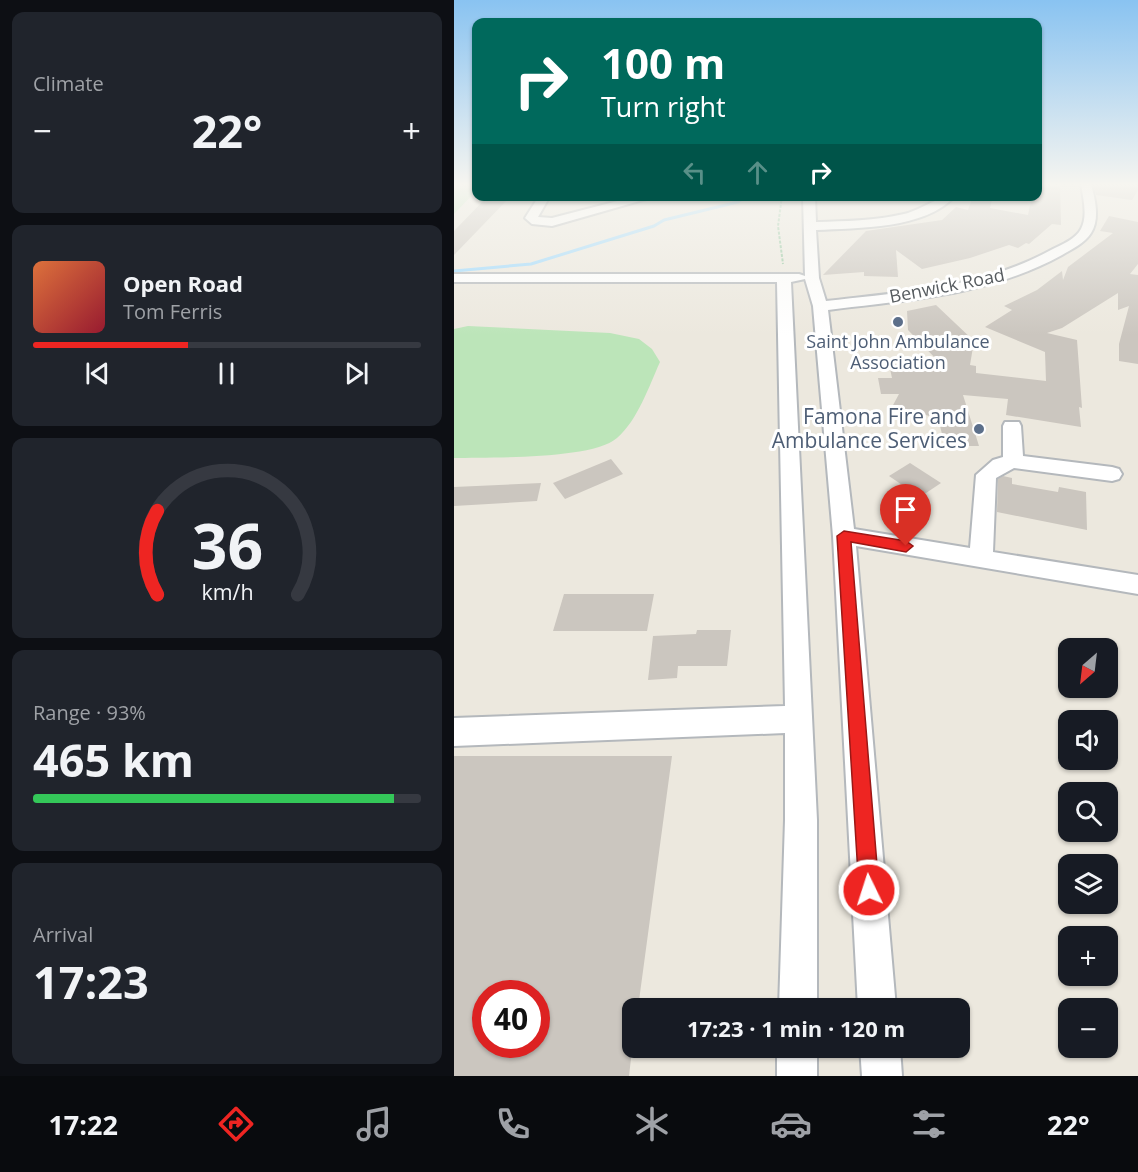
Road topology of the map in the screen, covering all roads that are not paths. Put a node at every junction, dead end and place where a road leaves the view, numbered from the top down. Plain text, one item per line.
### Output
1 (810, 234) edge
2 (1083, 234) edge
3 (454, 278) edge
4 (812, 278) junction
5 (784, 279) junction
6 (820, 306) junction
7 (1012, 426) dead end
8 (1013, 461) junction
9 (1112, 474) dead end
10 (844, 536) junction
11 (981, 559) junction
12 (1138, 585) edge
13 (799, 719) junction
14 (454, 732) edge
15 (798, 998) edge
16 (876, 998) edge
17 (797, 1058) edge
18 (881, 1058) edge
19 (797, 1076) edge
20 (882, 1076) edge

1 - 4 street
2 - 6 street, Benwick Road
3 - 5 street
4 - 5 street
4 - 6 street
5 - 13 street
6 - 10 street
7 - 8 street
8 - 9 street
8 - 11 street
10 - 11 street
10 - 16 street
11 - 12 street
13 - 14 street
13 - 15 street
17 - 19 street
18 - 20 street

